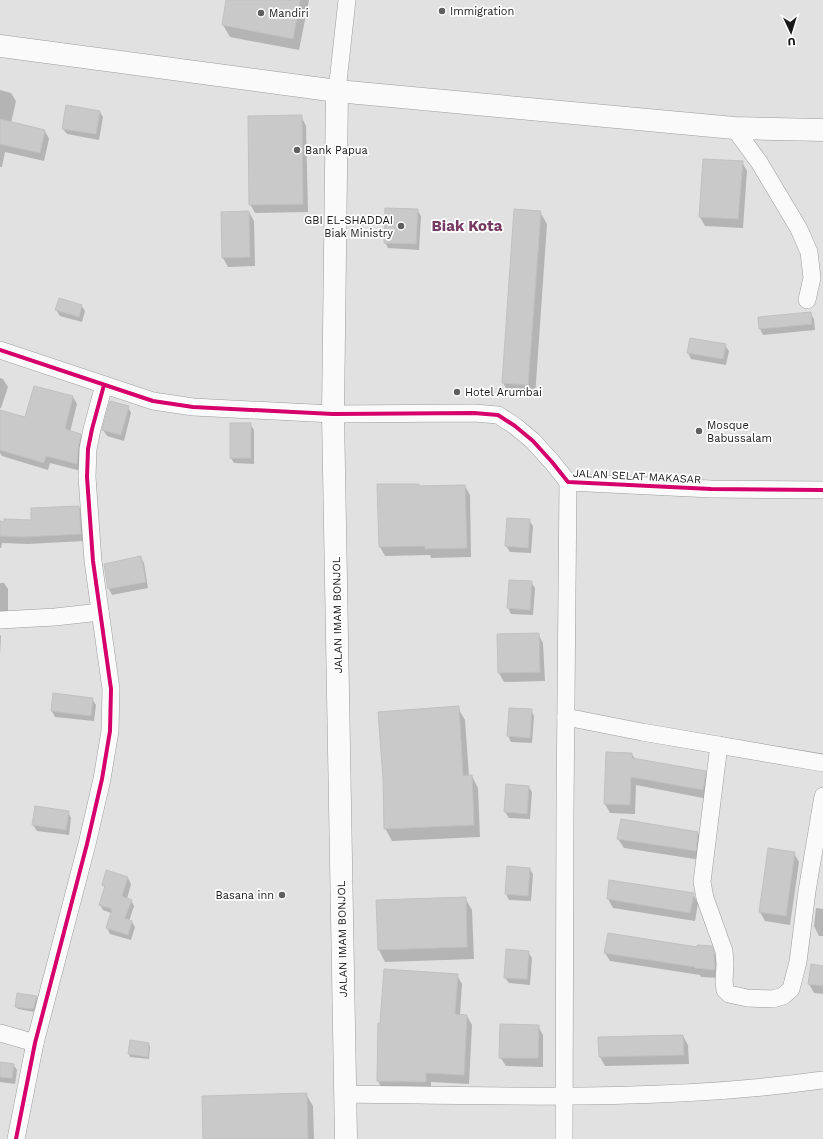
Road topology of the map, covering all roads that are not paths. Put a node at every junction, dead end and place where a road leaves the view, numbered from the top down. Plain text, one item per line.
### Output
1 (347, 0) edge
2 (0, 46) edge
3 (337, 91) junction
4 (734, 128) junction
5 (823, 130) edge
6 (807, 300) dead end
7 (0, 350) edge
8 (104, 385) junction
9 (333, 414) junction
10 (568, 482) junction
11 (823, 490) edge
12 (100, 612) junction
13 (0, 620) edge
14 (566, 717) junction
15 (719, 745) junction
16 (823, 763) edge
17 (823, 796) edge
18 (0, 1033) edge
19 (35, 1043) junction
20 (823, 1080) edge
21 (345, 1094) junction
22 (563, 1096) junction
23 (16, 1139) edge
24 (346, 1139) edge
25 (564, 1139) edge

1 - 3 street
2 - 3 main road
3 - 4 main road
3 - 9 main road, JALAN IMAM BONJOL
4 - 5 main road
4 - 6 street
7 - 8 street, JALAN SELAT MAKASAR
8 - 9 street, JALAN SELAT MAKASAR
8 - 12 street
9 - 10 street, JALAN SELAT MAKASAR
9 - 21 main road, JALAN IMAM BONJOL
10 - 11 street, JALAN SELAT MAKASAR
10 - 14 street
12 - 13 street
12 - 19 street
14 - 15 street
14 - 22 street
15 - 16 street
15 - 17 street
18 - 19 street
19 - 23 street
20 - 22 street
21 - 22 street
21 - 24 main road, JALAN IMAM BONJOL
22 - 25 street

